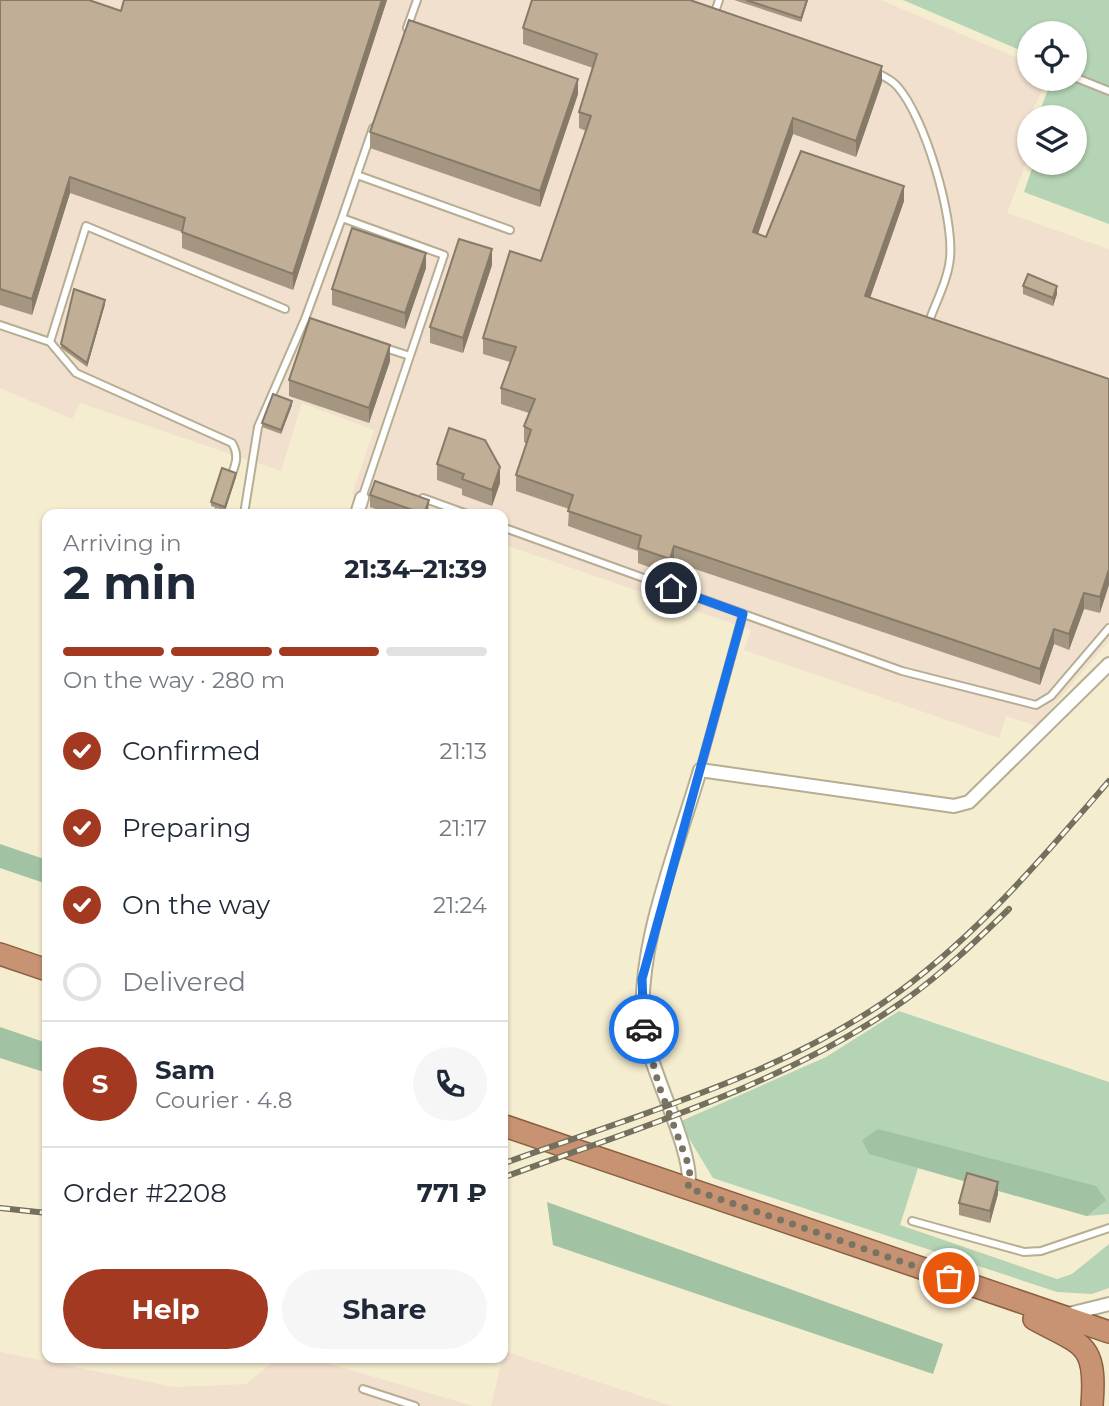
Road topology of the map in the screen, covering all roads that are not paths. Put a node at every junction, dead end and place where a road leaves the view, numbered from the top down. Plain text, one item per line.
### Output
1 (416, 0) edge
2 (719, 0) edge
3 (701, 13) edge
4 (714, 17) junction
5 (726, 21) edge
6 (404, 37) edge
7 (863, 68) edge
8 (1087, 82) edge
9 (1109, 91) edge
10 (374, 125) edge
11 (357, 175) junction
12 (342, 218) junction
13 (510, 230) dead end
14 (285, 309) dead end
15 (305, 319) junction
16 (318, 324) edge
17 (0, 325) edge
18 (940, 330) edge
19 (50, 342) junction
20 (371, 342) edge
21 (410, 356) junction
22 (369, 479) junction
23 (381, 483) edge
24 (418, 497) edge
25 (362, 498) joint
26 (221, 509) edge
27 (245, 509) edge
28 (359, 509) edge
29 (453, 509) edge
30 (508, 529) edge
31 (743, 614) junction
32 (1109, 628) edge
33 (1109, 664) edge
34 (700, 770) junction
35 (0, 954) edge
36 (42, 968) edge
37 (508, 1127) edge
38 (688, 1188) junction
39 (912, 1221) dead end
40 (1109, 1228) edge
41 (1001, 1296) junction
42 (1109, 1304) edge
43 (1060, 1316) junction
44 (1109, 1332) edge
45 (1109, 1358) edge
46 (363, 1389) dead end
47 (1109, 1389) edge
48 (1092, 1405) edge
49 (415, 1406) edge

1 - 6 lane
2 - 4 lane
3 - 4 lane
4 - 5 lane
7 - 18 lane
8 - 9 lane
10 - 11 lane
11 - 12 lane
11 - 13 lane
12 - 15 lane
12 - 21 lane
14 - 19 lane
15 - 16 lane
15 - 27 lane
17 - 19 lane
19 - 26 lane
20 - 21 lane
21 - 22 lane
22 - 23 lane
22 - 25 lane
24 - 29 lane
25 - 28 street
30 - 31 lane
31 - 32 lane
31 - 34 lane
33 - 34 street
34 - 38 street
35 - 36 highway
37 - 38 highway
38 - 41 highway
39 - 40 lane
41 - 43 highway
41 - 48 highway
42 - 43 street
43 - 44 highway
45 - 48 highway
46 - 49 lane
47 - 48 highway

